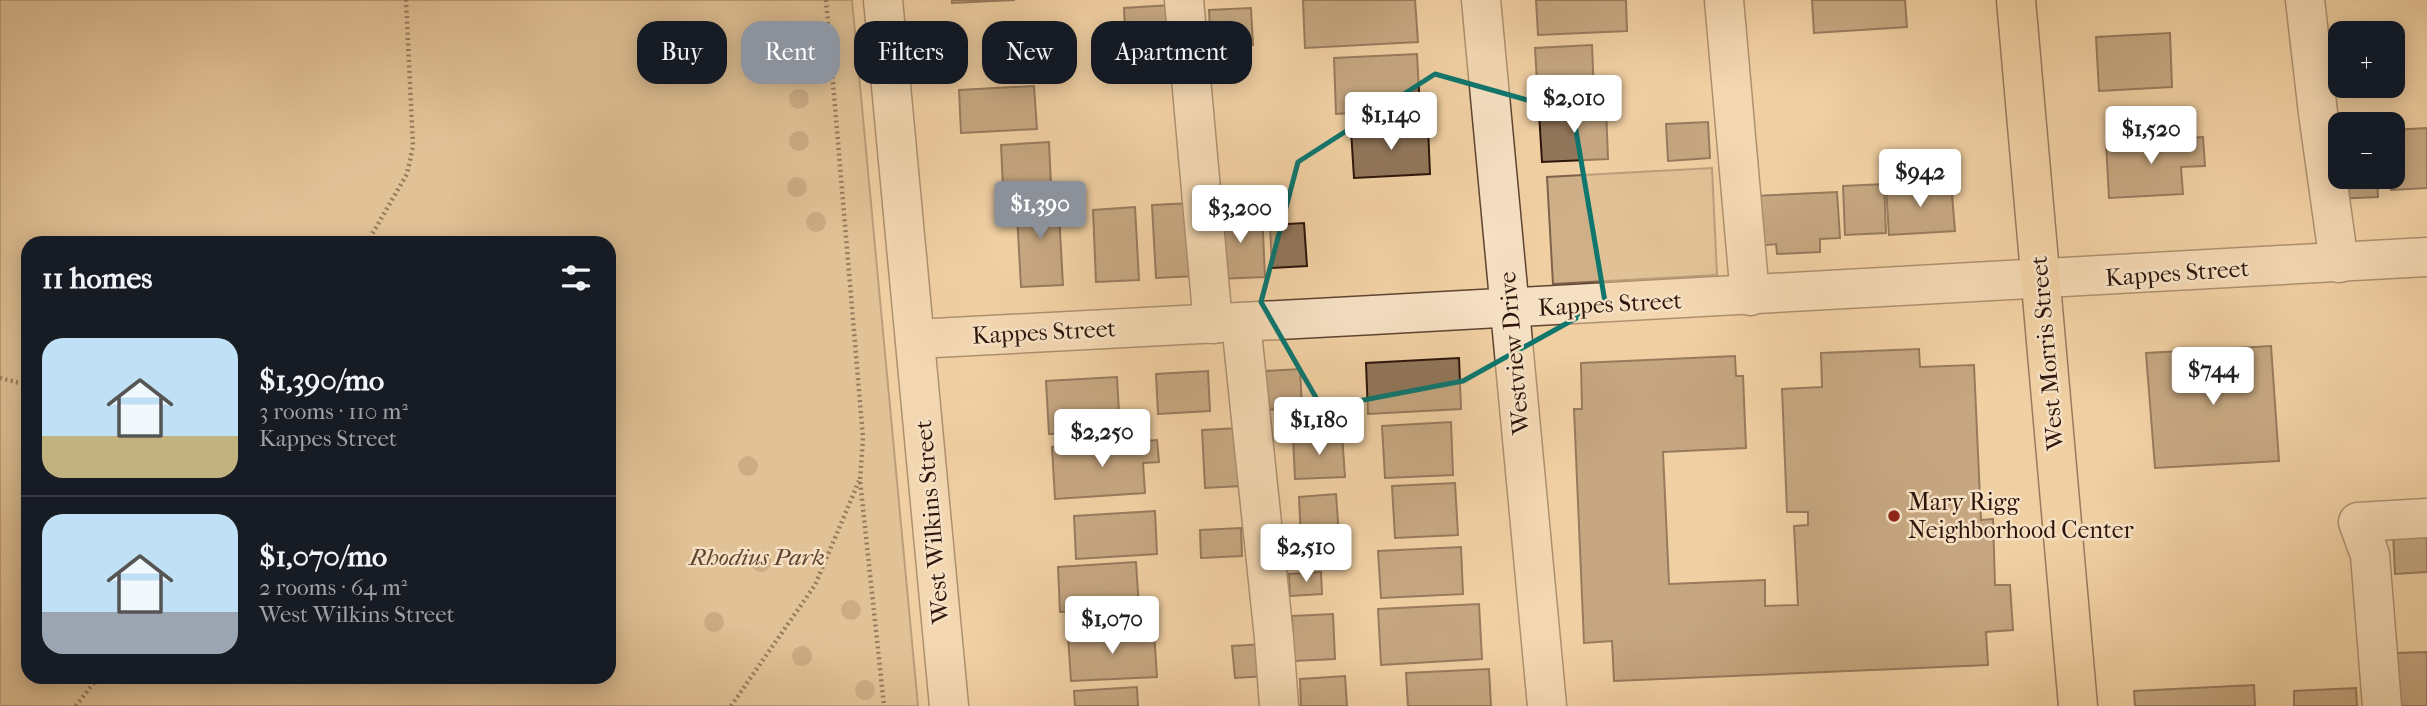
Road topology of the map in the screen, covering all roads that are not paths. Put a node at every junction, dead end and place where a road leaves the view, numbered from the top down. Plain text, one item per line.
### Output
1 (883, 0) edge
2 (1184, 0) edge
3 (1481, 0) edge
4 (1724, 0) edge
5 (2016, 0) edge
6 (2311, 0) edge
7 (2427, 257) edge
8 (2339, 263) junction
9 (2040, 281) junction
10 (1750, 296) junction
11 (1510, 310) junction
12 (1227, 323) junction
13 (915, 339) junction
14 (2427, 518) edge
15 (949, 706) edge
16 (1279, 706) edge
17 (1547, 706) edge
18 (2078, 706) edge
19 (2382, 706) edge

1 - 13 street
2 - 12 street
3 - 11 street, Westview Drive
4 - 10 street
5 - 9 main road, West Morris Street
6 - 8 street
7 - 8 street, Kappes Street
8 - 9 street, Kappes Street
9 - 10 street, Kappes Street
9 - 18 main road, West Morris Street
10 - 11 street, Kappes Street
11 - 12 street, Kappes Street
11 - 17 street, Westview Drive
12 - 13 street, Kappes Street
12 - 16 street
13 - 15 street, West Wilkins Street
14 - 19 street

